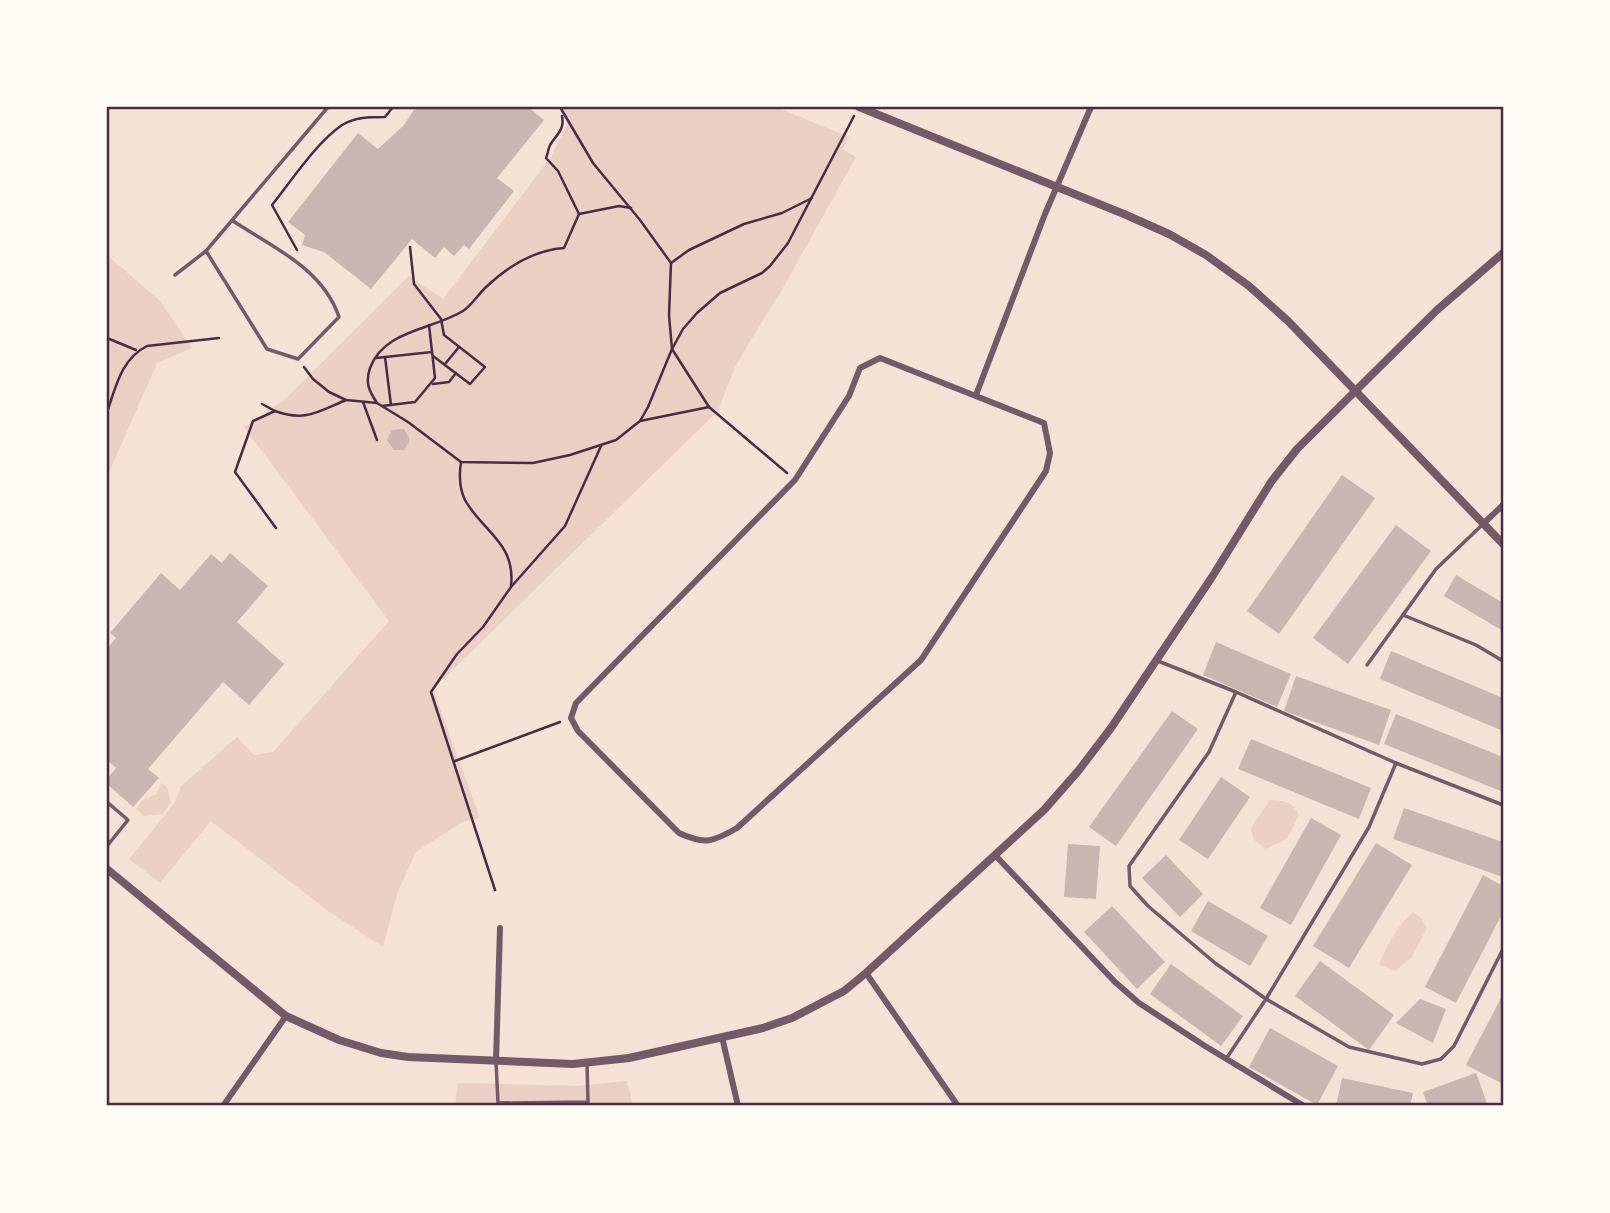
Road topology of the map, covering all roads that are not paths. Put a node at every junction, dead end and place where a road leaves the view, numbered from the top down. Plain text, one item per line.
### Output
1 (328, 107) edge
2 (859, 107) edge
3 (1091, 107) edge
4 (1056, 187) junction
5 (233, 221) junction
6 (205, 251) junction
7 (1503, 253) edge
8 (175, 275) dead end
9 (1355, 391) junction
10 (976, 396) junction
11 (1503, 505) edge
12 (1483, 524) junction
13 (1503, 544) edge
14 (1403, 615) junction
15 (1156, 660) junction
16 (1503, 661) edge
17 (1367, 665) dead end
18 (1236, 692) junction
19 (1396, 763) junction
20 (107, 802) edge
21 (1503, 805) edge
22 (107, 846) edge
23 (995, 855) junction
24 (107, 869) edge
25 (500, 928) dead end
26 (1503, 949) edge
27 (866, 973) junction
28 (1266, 999) junction
29 (286, 1016) junction
30 (722, 1037) junction
31 (1226, 1059) junction
32 (496, 1061) junction
33 (587, 1063) junction
34 (223, 1106) edge
35 (738, 1106) edge
36 (958, 1106) edge
37 (1304, 1106) edge

1 - 5 lane
2 - 4 street
3 - 4 street
4 - 9 street
4 - 10 street
5 - 6 lane
5 - 6 lane
6 - 8 lane
7 - 9 street
9 - 12 street
9 - 15 street
10 - 10 street
11 - 12 street
12 - 13 street
12 - 14 lane
14 - 16 lane
14 - 17 lane
15 - 18 lane
15 - 23 street
18 - 19 lane
18 - 28 lane
19 - 21 lane
19 - 28 lane
20 - 22 lane
23 - 27 street
23 - 31 street
24 - 29 street
25 - 32 street
26 - 28 lane
27 - 30 street
27 - 36 street
28 - 31 lane
29 - 32 street
29 - 34 street
30 - 33 street
30 - 35 street
31 - 37 street
32 - 33 street
32 - 33 lane

